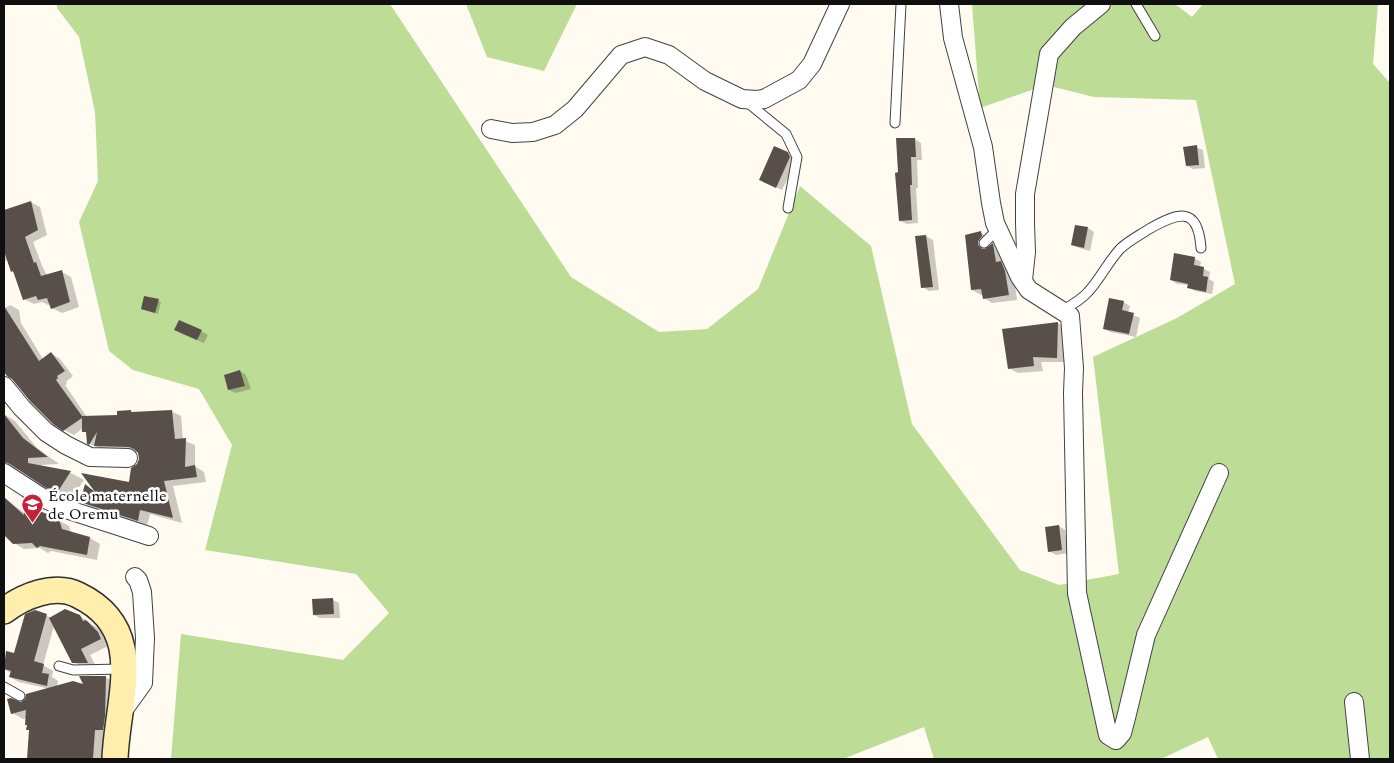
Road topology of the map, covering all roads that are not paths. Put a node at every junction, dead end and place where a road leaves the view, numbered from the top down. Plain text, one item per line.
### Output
1 (840, 4) edge
2 (901, 4) edge
3 (949, 4) edge
4 (1102, 4) edge
5 (1136, 4) edge
6 (1155, 36) dead end
7 (744, 99) junction
8 (895, 123) dead end
9 (491, 129) dead end
10 (788, 208) dead end
11 (998, 229) junction
12 (984, 243) dead end
13 (1201, 248) dead end
14 (1023, 280) junction
15 (1063, 310) junction
16 (4, 386) edge
17 (128, 458) dead end
18 (4, 473) edge
19 (1219, 473) dead end
20 (149, 536) dead end
21 (135, 577) dead end
22 (4, 611) edge
23 (59, 666) dead end
24 (124, 669) junction
25 (4, 688) edge
26 (20, 696) dead end
27 (1354, 702) dead end
28 (118, 719) junction
29 (115, 759) edge
30 (1360, 759) edge

1 - 7 street
2 - 8 lane
3 - 11 street
4 - 14 street
5 - 6 lane
7 - 9 street
7 - 10 lane
11 - 12 lane
11 - 14 street
13 - 15 lane
14 - 15 street
15 - 19 street
16 - 17 street
18 - 20 street
21 - 28 street
22 - 24 main road
23 - 24 lane
24 - 28 main road
25 - 26 lane
27 - 30 street
28 - 29 main road

